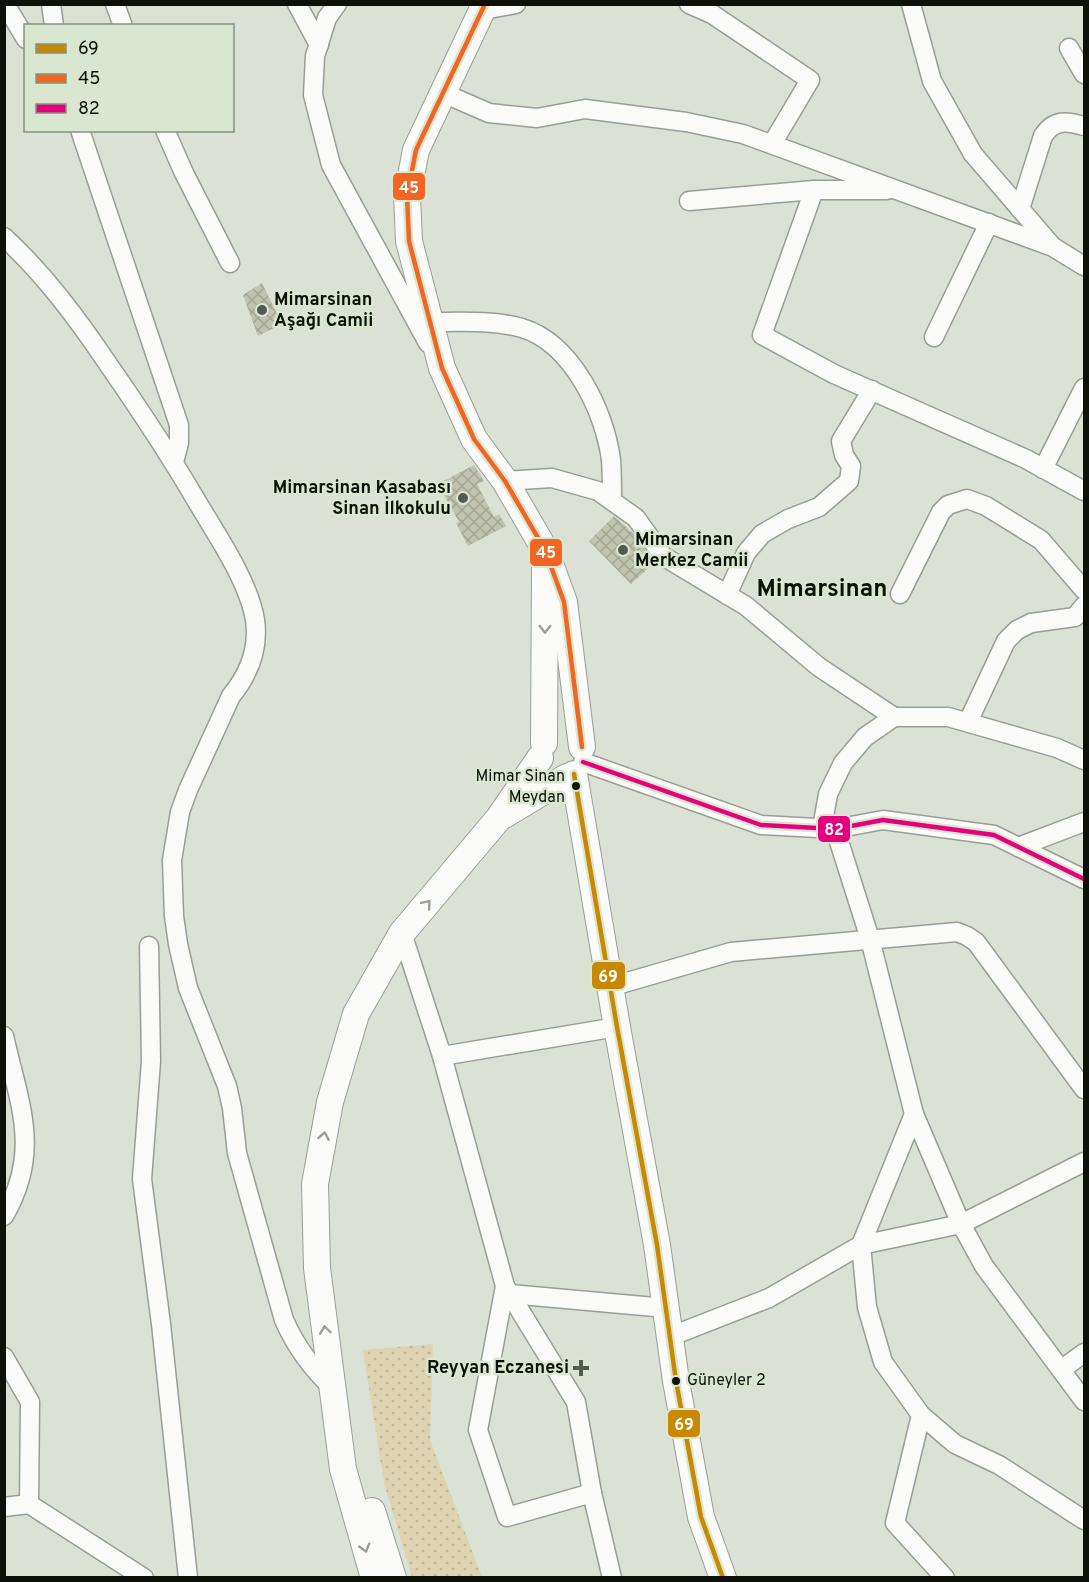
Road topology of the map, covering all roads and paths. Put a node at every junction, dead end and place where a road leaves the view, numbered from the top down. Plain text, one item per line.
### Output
1 (5, 4) edge
2 (51, 4) edge
3 (115, 4) edge
4 (297, 4) edge
5 (337, 4) edge
6 (516, 4) edge
7 (689, 4) edge
8 (911, 4) edge
9 (484, 7) edge
10 (54, 24) edge
11 (122, 24) edge
12 (24, 36) edge
13 (319, 45) junction
14 (1070, 48) dead end
15 (1084, 74) edge
16 (443, 93) junction
17 (1084, 126) edge
18 (81, 132) edge
19 (166, 132) edge
20 (772, 144) junction
21 (814, 190) junction
22 (900, 190) junction
23 (689, 201) dead end
24 (1020, 209) junction
25 (989, 223) junction
26 (4, 237) edge
27 (1053, 247) junction
28 (230, 263) dead end
29 (1084, 266) edge
30 (431, 322) junction
31 (934, 337) dead end
32 (442, 368) junction
33 (1084, 388) edge
34 (872, 390) junction
35 (174, 462) junction
36 (1043, 469) junction
37 (505, 481) junction
38 (1084, 491) edge
39 (612, 501) junction
40 (545, 550) junction
41 (1084, 590) edge
42 (900, 594) dead end
43 (728, 595) junction
44 (1084, 606) edge
45 (894, 717) junction
46 (968, 722) junction
47 (542, 750) junction
48 (1084, 760) edge
49 (577, 765) junction
50 (499, 818) junction
51 (1084, 822) edge
52 (828, 829) junction
53 (1018, 847) junction
54 (1084, 879) edge
55 (402, 933) junction
56 (870, 939) junction
57 (149, 946) dead end
58 (610, 987) junction
59 (616, 1027) junction
60 (4, 1036) edge
61 (442, 1056) junction
62 (1084, 1089) edge
63 (914, 1114) junction
64 (1084, 1162) edge
65 (4, 1216) edge
66 (961, 1224) junction
67 (861, 1245) junction
68 (507, 1290) junction
69 (666, 1308) junction
70 (669, 1337) junction
71 (1084, 1353) edge
72 (4, 1357) edge
73 (1062, 1369) junction
74 (333, 1388) junction
75 (1084, 1401) edge
76 (921, 1415) junction
77 (592, 1493) junction
78 (29, 1504) junction
79 (4, 1507) edge
80 (1084, 1520) edge
81 (144, 1578) edge
82 (188, 1578) edge
83 (374, 1578) edge
84 (393, 1578) edge
85 (612, 1578) edge
86 (723, 1578) edge
87 (945, 1578) edge

1 - 12 street
2 - 10 street
3 - 11 street
4 - 13 street
5 - 13 street
6 - 9 street
7 - 20 street
8 - 24 street
9 - 16 street
13 - 32 street
14 - 15 street
16 - 20 street
16 - 30 street
17 - 24 street
18 - 35 street
19 - 28 street
20 - 22 street
21 - 22 street
21 - 23 street
21 - 34 street
22 - 25 street
24 - 27 street
25 - 27 street
25 - 31 street
26 - 35 street
27 - 29 street
30 - 32 street
30 - 39 street
32 - 37 street
33 - 36 street
34 - 36 street
34 - 43 street
35 - 74 street
36 - 38 street
37 - 39 street
37 - 40 street
39 - 43 street
40 -> 47 street
40 - 49 street
41 - 42 street
43 - 45 street
44 - 46 street
45 - 46 street
45 - 52 street
46 - 48 street
47 - 49 street
47 - 49 street
47 - 50 street
49 - 50 street
49 - 52 street
49 - 58 street
55 -> 50 street
51 - 53 street
52 - 53 street
52 - 56 street
53 - 54 street
55 - 61 street
74 -> 55 street
56 - 58 street
56 - 62 street
56 - 63 street
57 - 82 street
58 - 59 street
59 - 61 street
59 - 69 street
60 - 65 street
61 - 68 street
63 - 66 street
63 - 67 street
64 - 66 street
66 - 67 street
66 - 73 street
67 - 70 street
67 - 76 street
68 - 69 street
68 - 77 street
68 - 77 street
69 - 70 street
70 - 86 street
71 - 73 street
72 - 78 street
73 - 75 street
74 -> 83 street
74 - 84 street
76 - 80 street
76 - 87 street
77 - 85 street
78 - 79 street
78 - 81 street

